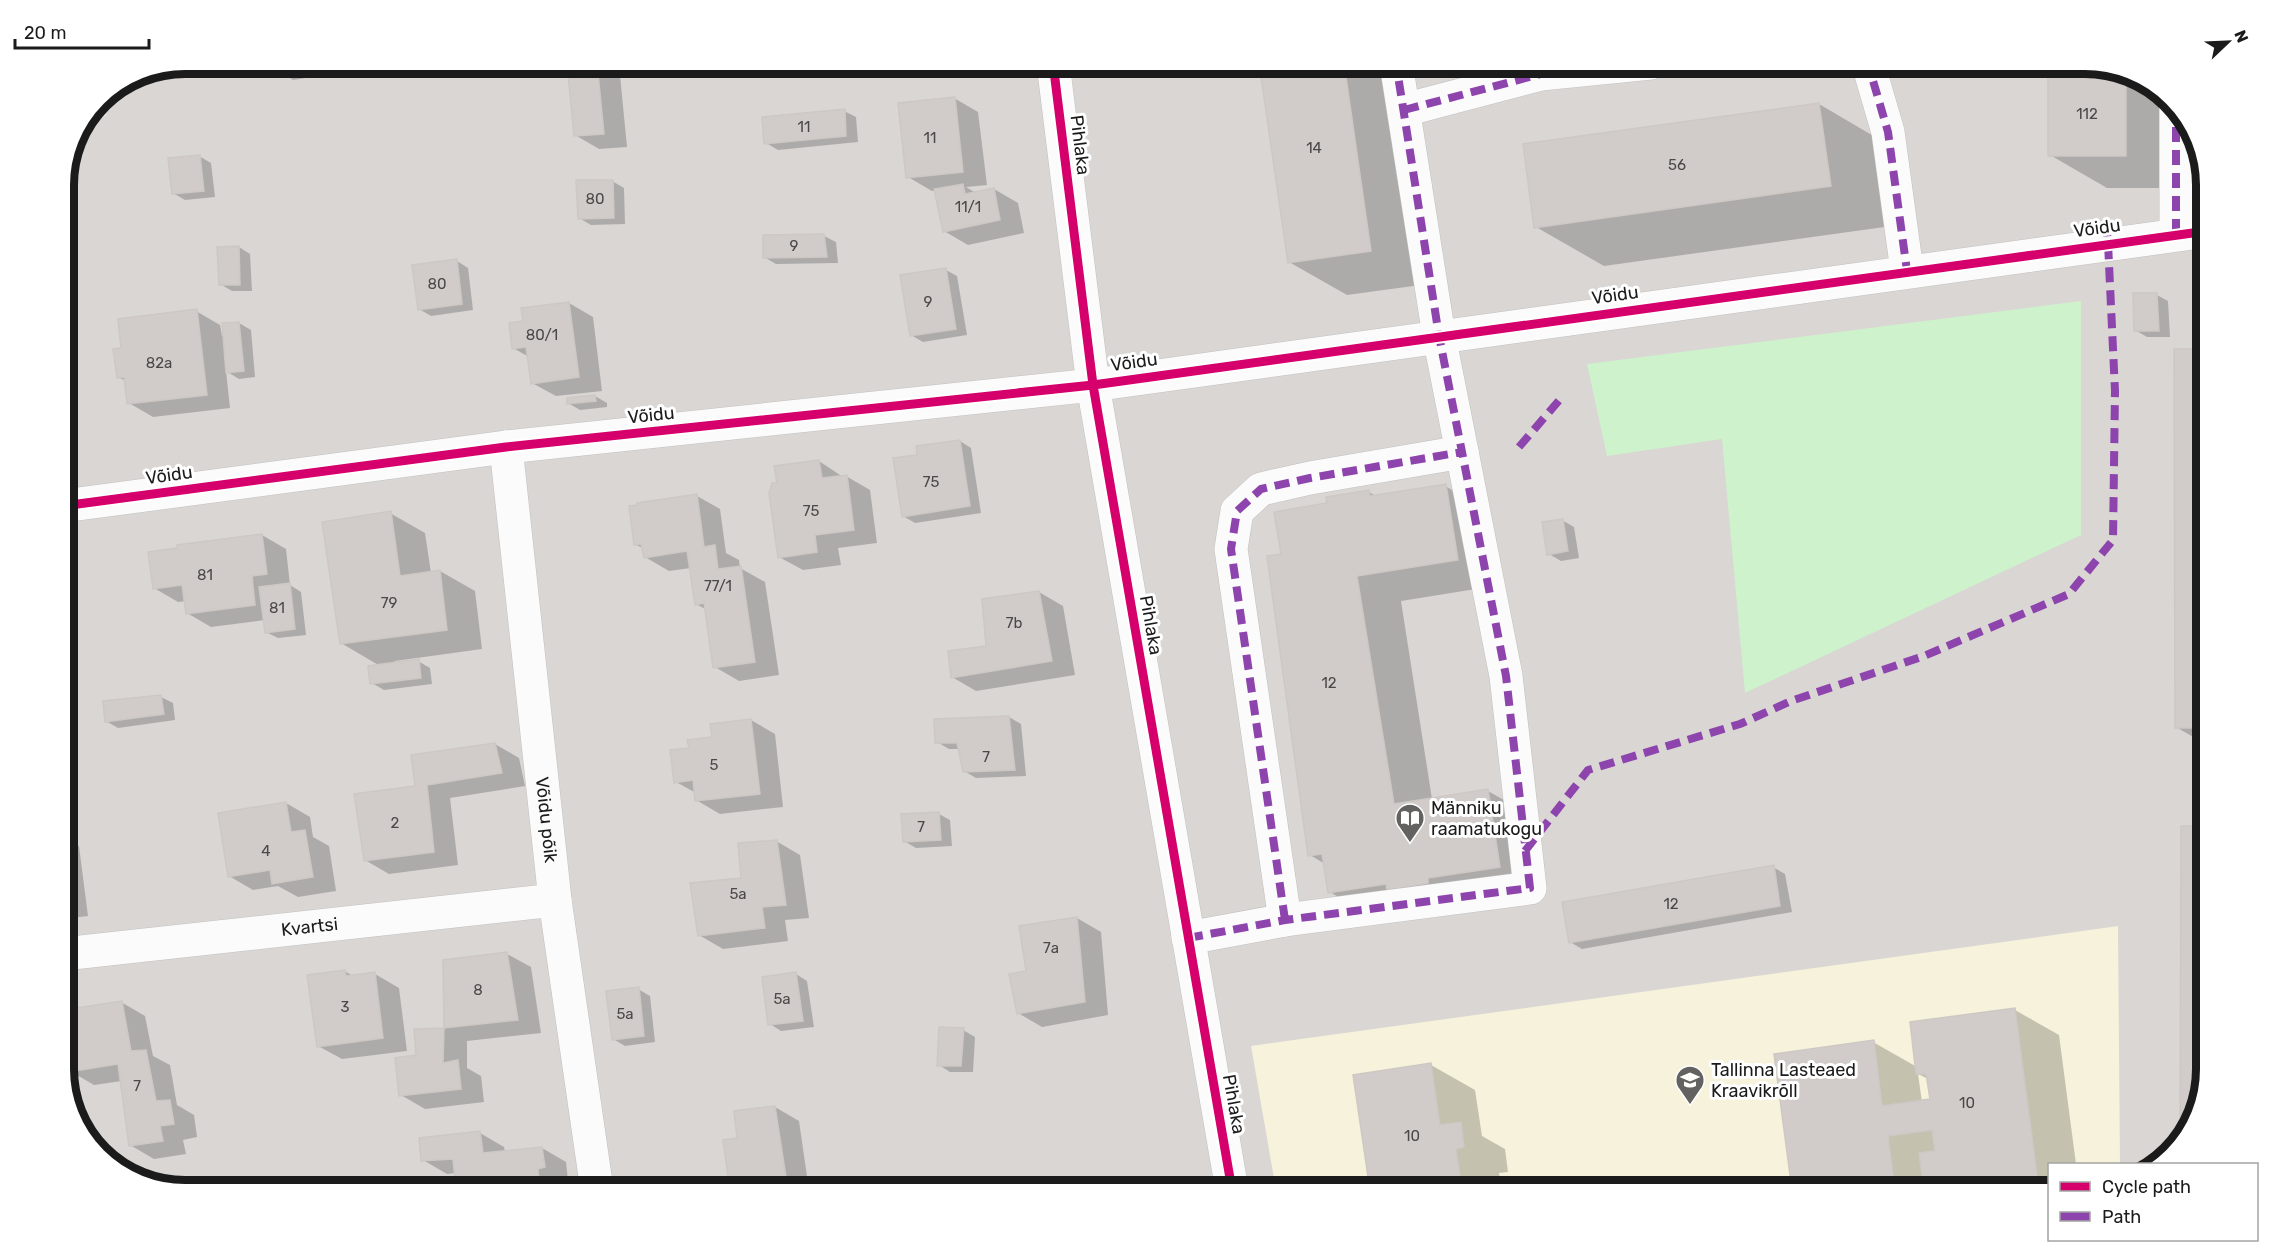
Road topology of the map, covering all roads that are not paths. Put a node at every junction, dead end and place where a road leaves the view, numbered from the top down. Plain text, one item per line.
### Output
1 (1054, 74) edge
2 (1398, 74) edge
3 (1541, 74) edge
4 (1869, 74) edge
5 (1404, 110) junction
6 (2178, 123) edge
7 (2191, 232) edge
8 (1907, 271) junction
9 (1439, 336) junction
10 (1093, 385) junction
11 (506, 447) junction
12 (1462, 452) junction
13 (74, 505) edge
14 (555, 900) junction
15 (1286, 920) junction
16 (1188, 938) junction
17 (74, 953) edge
18 (596, 1180) edge
19 (1230, 1180) edge

1 - 10 street, Pihlaka
2 - 5 street
3 - 5 street
4 - 8 street
5 - 9 street
6 - 7 street
7 - 8 street, Võidu
8 - 9 street, Võidu
9 - 10 street, Võidu
9 - 12 street
10 - 11 street, Võidu
10 - 16 street, Pihlaka
11 - 13 street, Võidu
11 - 14 street, Võidu põik
12 - 15 street
12 - 15 street
14 - 17 street, Kvartsi
14 - 18 street, Võidu põik
15 - 16 street
16 - 19 street, Pihlaka

